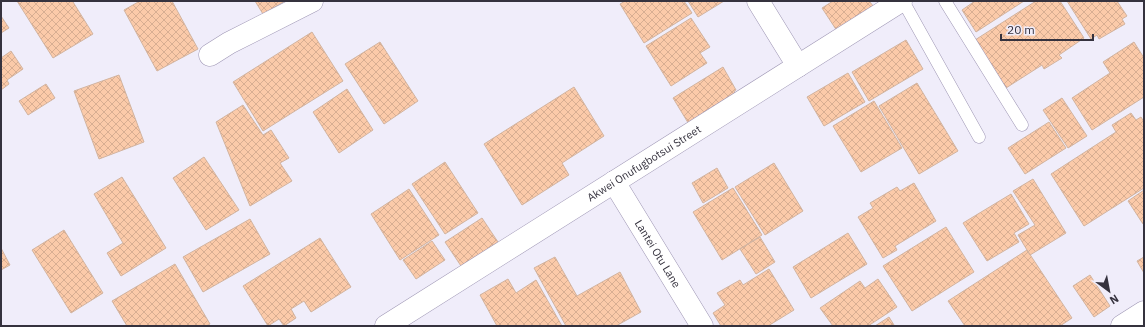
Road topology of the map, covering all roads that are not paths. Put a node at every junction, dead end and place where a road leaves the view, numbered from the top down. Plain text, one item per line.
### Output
1 (312, 1) edge
2 (758, 1) edge
3 (902, 1) edge
4 (945, 1) edge
5 (210, 55) dead end
6 (798, 66) junction
7 (1022, 125) dead end
8 (979, 137) dead end
9 (614, 182) junction
10 (1144, 312) edge
11 (386, 326) edge
12 (702, 326) edge
13 (1122, 326) edge

1 - 5 street
2 - 6 street
3 - 6 street, Akwei Onufugbotsui Street
3 - 8 lane
4 - 7 lane
6 - 9 street, Akwei Onufugbotsui Street
9 - 11 street, Akwei Onufugbotsui Street
9 - 12 street, Lantei Otu Lane
10 - 13 street

